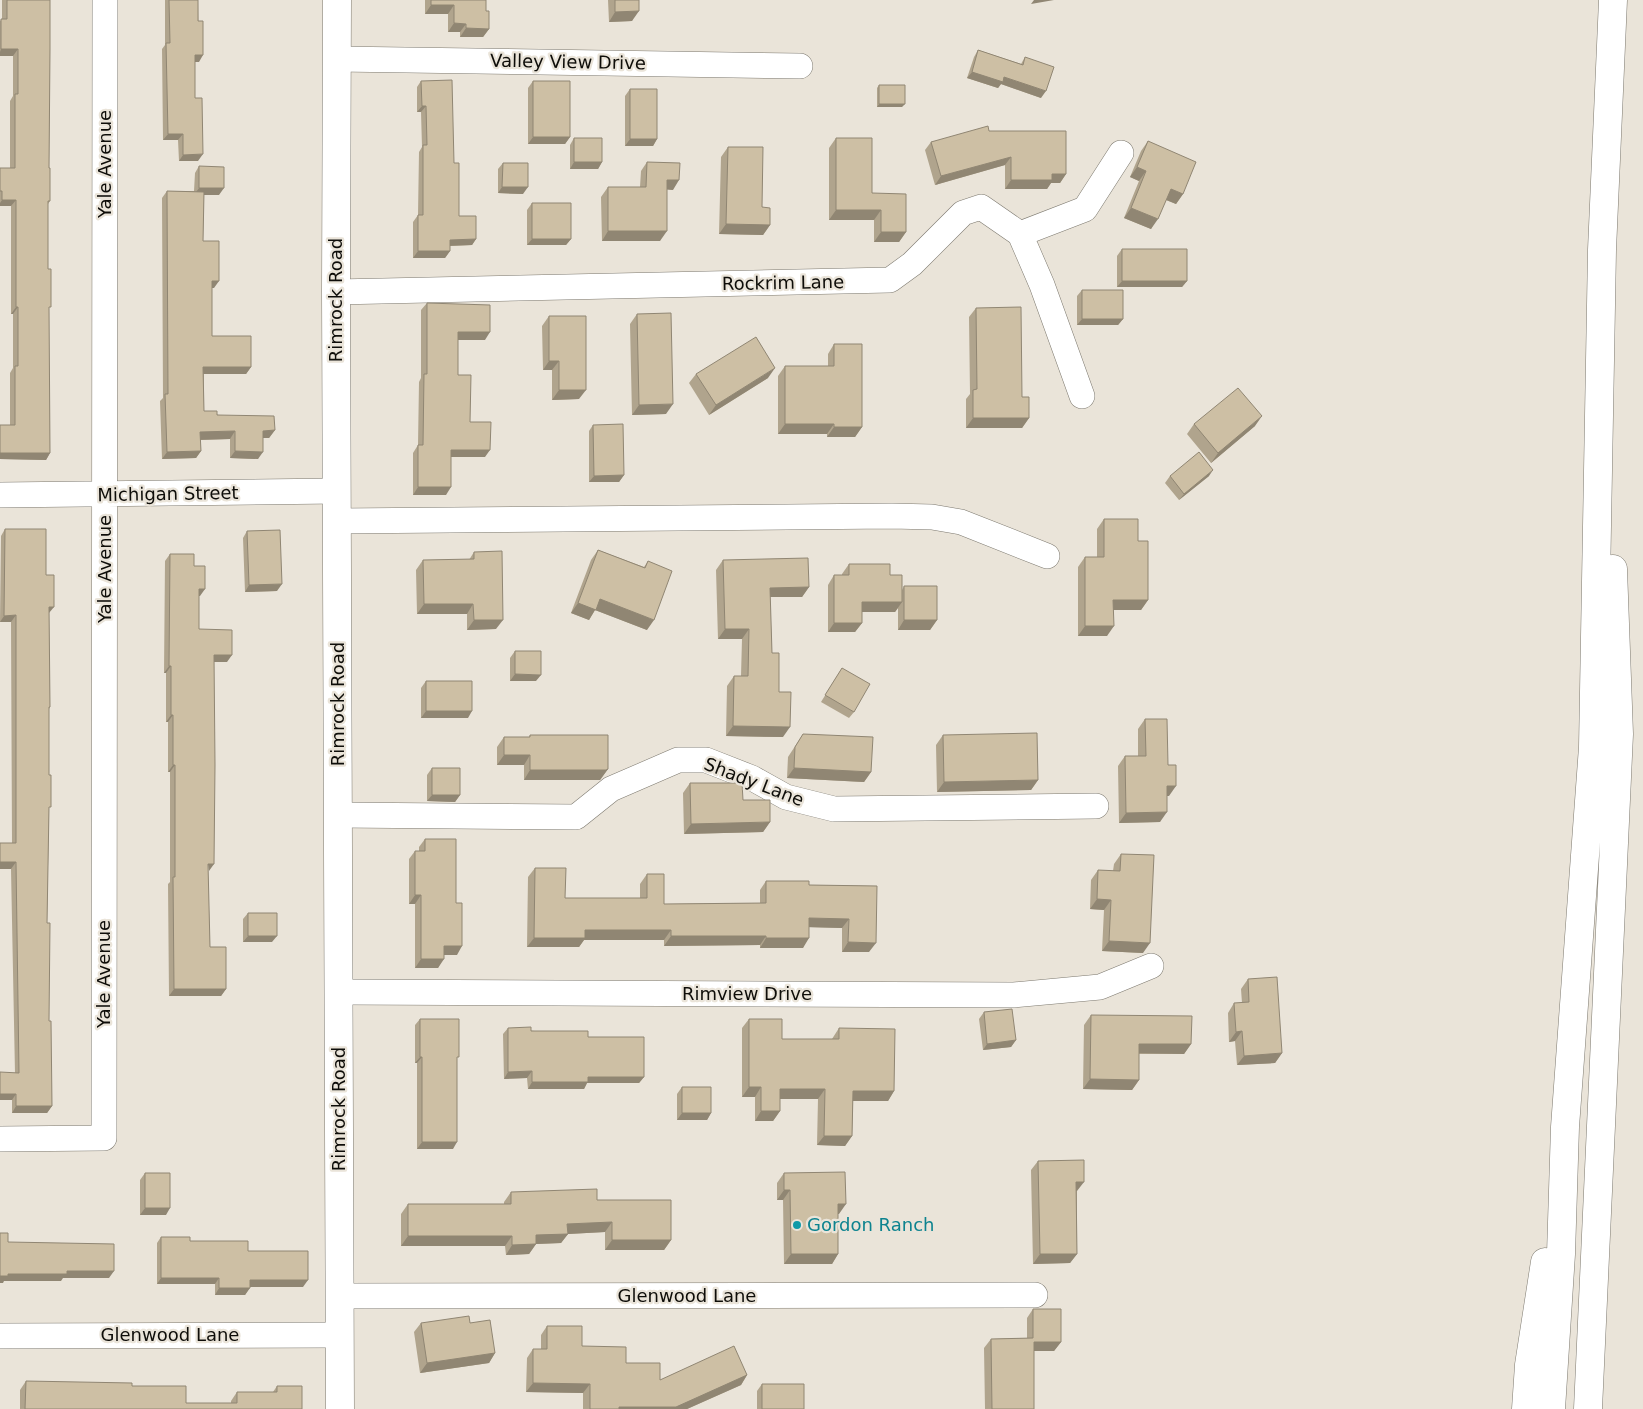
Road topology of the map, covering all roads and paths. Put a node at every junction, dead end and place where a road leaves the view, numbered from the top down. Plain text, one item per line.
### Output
1 (105, 0) edge
2 (337, 0) edge
3 (1613, 0) edge
4 (337, 58) junction
5 (800, 66) dead end
6 (1120, 153) dead end
7 (1020, 234) junction
8 (1602, 250) junction
9 (336, 292) junction
10 (1082, 396) dead end
11 (337, 492) junction
12 (0, 495) edge
13 (105, 495) junction
14 (337, 521) junction
15 (1047, 556) dead end
16 (1096, 806) dead end
17 (338, 815) junction
18 (1151, 966) dead end
19 (339, 992) junction
20 (1565, 1127) junction
21 (0, 1139) edge
22 (1035, 1295) dead end
23 (340, 1296) junction
24 (340, 1335) junction
25 (0, 1336) edge
26 (340, 1409) edge
27 (1526, 1409) edge
28 (1551, 1409) edge
29 (1588, 1409) edge

1 - 13 street, Yale Avenue
2 - 4 main road, Rimrock Road
3 - 8 main road
4 - 5 street, Valley View Drive
4 - 9 main road, Rimrock Road
6 - 7 street
7 - 9 street, Rockrim Lane
7 - 10 street
8 - 20 main road
8 - 29 main road
9 - 11 main road, Rimrock Road
11 - 13 street, Michigan Street
11 - 14 main road, Rimrock Road
12 - 13 street, Michigan Street
13 - 21 street, Yale Avenue
14 - 15 street
14 - 17 main road, Rimrock Road
16 - 17 street, Shady Lane
17 - 19 main road, Rimrock Road
18 - 19 street, Rimview Drive
19 - 23 main road, Rimrock Road
20 - 27 main road
20 - 28 main road
22 - 23 street, Glenwood Lane
23 - 24 main road, Rimrock Road
24 - 25 street, Glenwood Lane
24 - 26 main road, Rimrock Road

